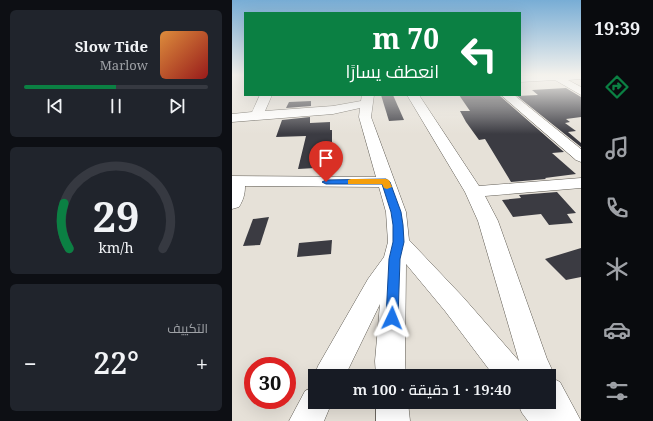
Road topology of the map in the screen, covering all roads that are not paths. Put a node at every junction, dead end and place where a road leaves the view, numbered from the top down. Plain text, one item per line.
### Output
1 (266, 96) edge
2 (414, 96) edge
3 (508, 96) edge
4 (367, 99) edge
5 (257, 114) junction
6 (232, 118) edge
7 (579, 153) edge
8 (234, 182) edge
9 (386, 182) junction
10 (581, 183) edge
11 (474, 192) junction
12 (232, 203) edge
13 (397, 251) junction
14 (333, 369) edge
15 (391, 369) edge
16 (506, 369) edge
17 (537, 369) edge
18 (556, 406) edge
19 (312, 409) edge
20 (392, 409) edge
21 (539, 409) edge
22 (306, 421) edge
23 (393, 421) edge
24 (549, 421) edge
25 (564, 421) edge

1 - 5 street
2 - 11 street
3 - 7 street
4 - 5 street
4 - 9 street
5 - 6 street
8 - 9 street
8 - 12 street
9 - 13 street
10 - 11 street
11 - 17 street
13 - 14 street
13 - 15 street
13 - 16 street
18 - 25 street
19 - 22 street
20 - 23 street
21 - 24 street

